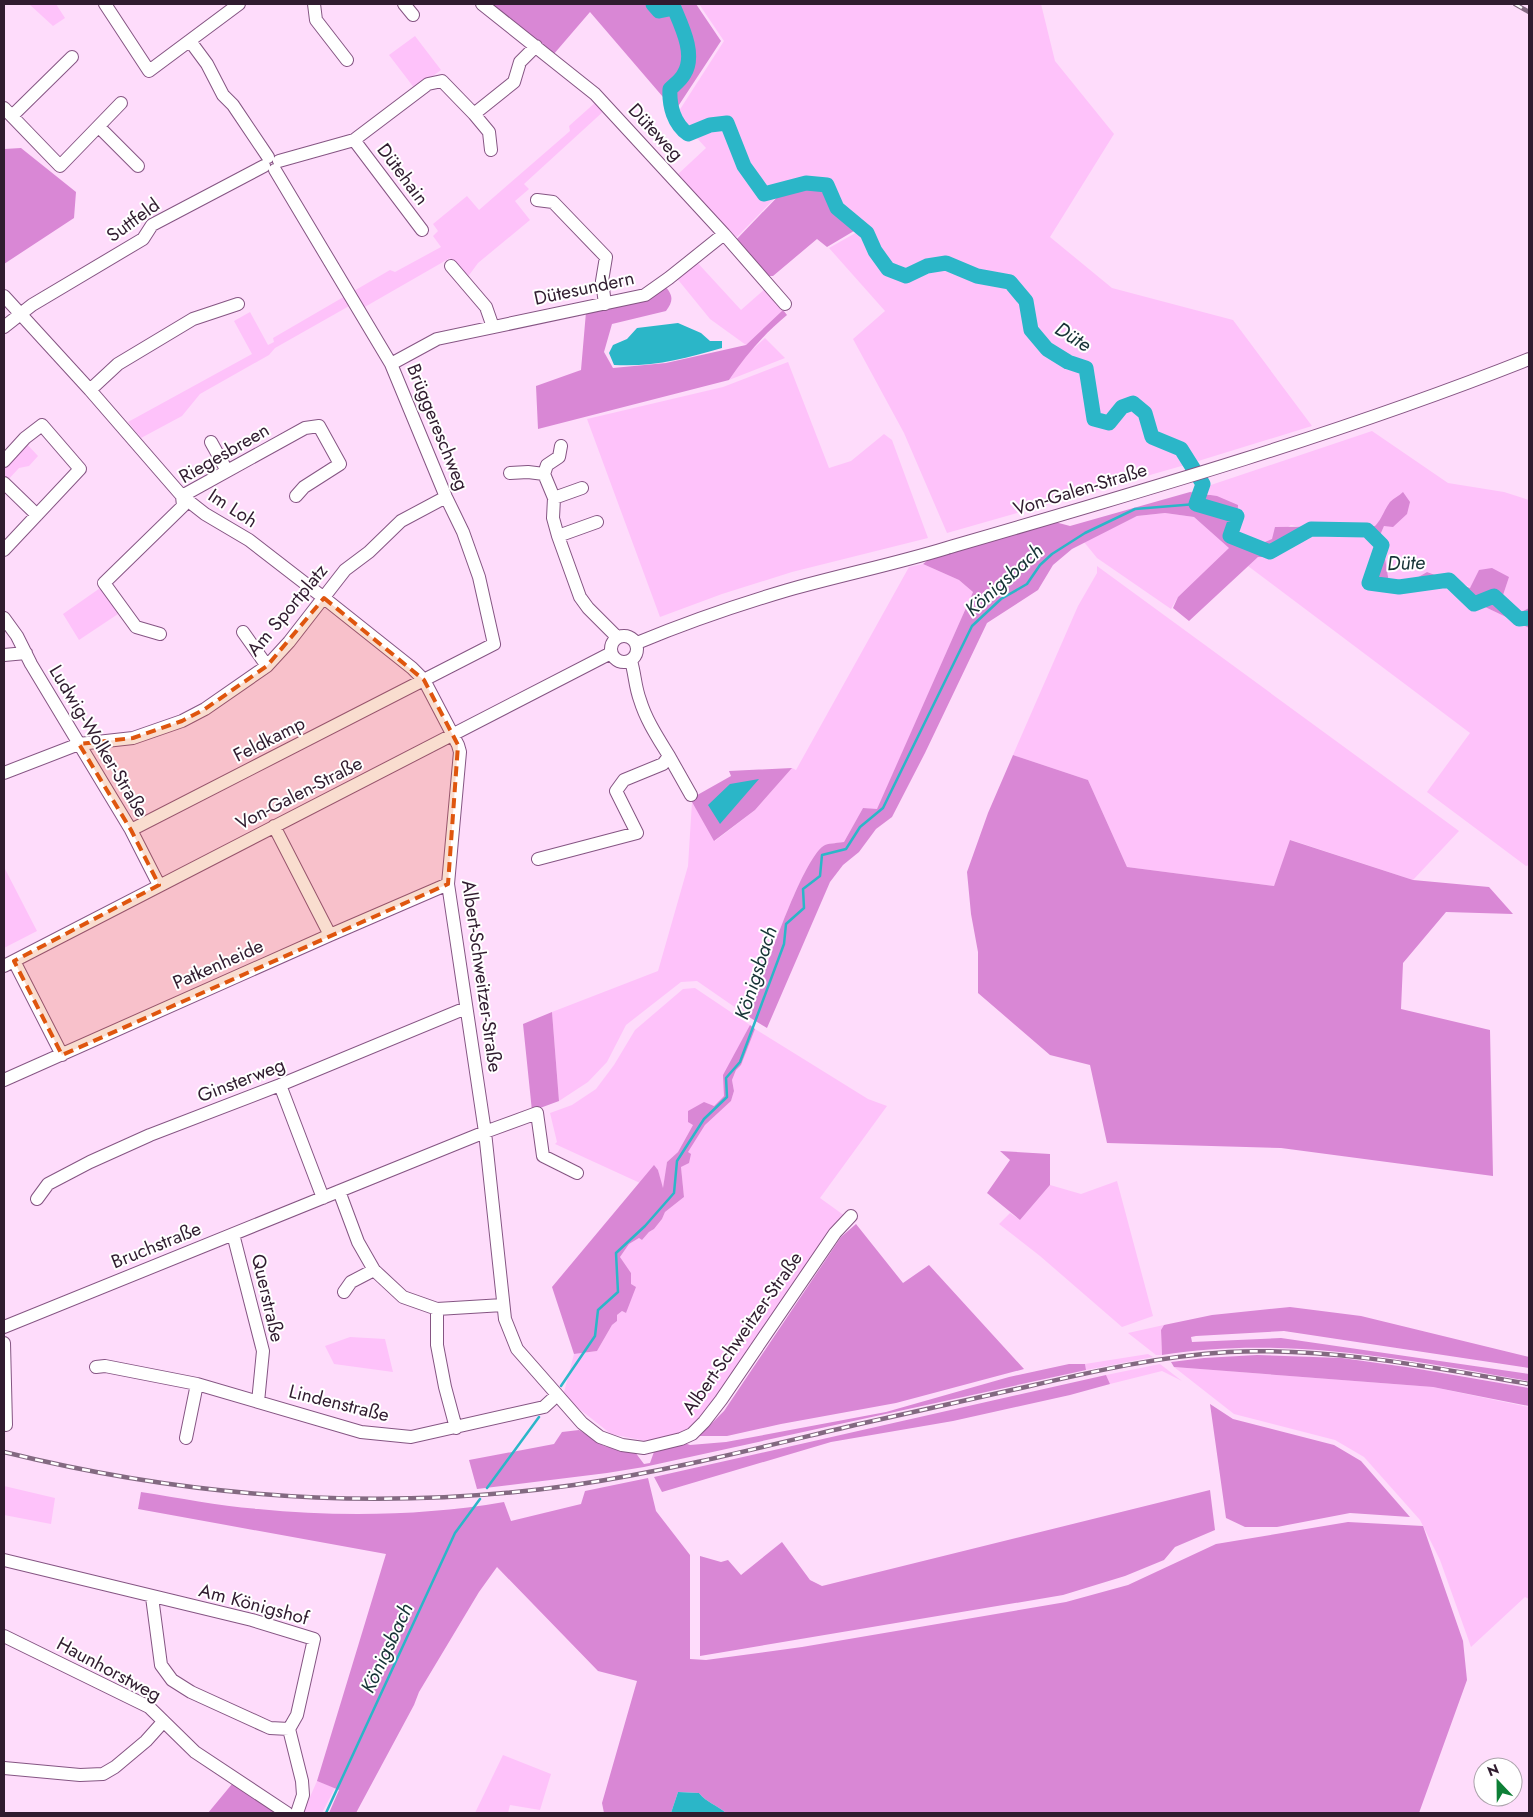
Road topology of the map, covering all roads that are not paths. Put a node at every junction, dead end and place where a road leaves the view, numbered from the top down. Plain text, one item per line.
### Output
1 (105, 4) edge
2 (239, 4) edge
3 (314, 4) edge
4 (404, 4) edge
5 (482, 4) edge
6 (413, 15) dead end
7 (190, 41) junction
8 (536, 46) junction
9 (72, 57) dead end
10 (347, 60) dead end
11 (121, 103) dead end
12 (8, 112) edge
13 (474, 114) junction
14 (99, 127) junction
15 (354, 140) junction
16 (491, 150) dead end
17 (272, 163) junction
18 (138, 166) dead end
19 (536, 200) dead end
20 (422, 230) dead end
21 (724, 234) junction
22 (451, 266) dead end
23 (4, 296) edge
24 (238, 304) dead end
25 (605, 304) junction
26 (785, 304) dead end
27 (21, 313) junction
28 (4, 327) edge
29 (493, 327) junction
30 (1529, 359) edge
31 (391, 364) junction
32 (90, 390) junction
33 (211, 442) dead end
34 (561, 446) dead end
35 (4, 461) edge
36 (227, 471) junction
37 (510, 474) dead end
38 (544, 474) junction
39 (4, 483) edge
40 (582, 488) dead end
41 (182, 496) junction
42 (296, 496) dead end
43 (446, 497) junction
44 (554, 498) junction
45 (37, 516) junction
46 (597, 522) dead end
47 (558, 536) junction
48 (4, 550) edge
49 (324, 598) junction
50 (4, 618) edge
51 (243, 632) dead end
52 (160, 634) dead end
53 (617, 637) junction
54 (637, 643) junction
55 (26, 653) junction
56 (611, 653) junction
57 (4, 655) edge
58 (631, 661) junction
59 (267, 666) junction
60 (424, 680) junction
61 (453, 735) junction
62 (78, 744) junction
63 (669, 756) junction
64 (4, 773) edge
65 (691, 795) dead end
66 (274, 826) junction
67 (131, 830) junction
68 (538, 859) dead end
69 (448, 884) junction
70 (159, 885) junction
71 (330, 935) junction
72 (9, 964) edge
73 (466, 1008) junction
74 (62, 1055) junction
75 (4, 1080) edge
76 (280, 1085) junction
77 (485, 1132) junction
78 (577, 1173) dead end
79 (339, 1192) junction
80 (37, 1198) dead end
81 (322, 1198) junction
82 (850, 1216) dead end
83 (233, 1234) junction
84 (374, 1270) junction
85 (344, 1292) dead end
86 (503, 1305) junction
87 (436, 1309) junction
88 (4, 1327) edge
89 (4, 1343) edge
90 (96, 1367) dead end
91 (197, 1384) junction
92 (557, 1396) junction
93 (258, 1402) junction
94 (6, 1425) dead end
95 (456, 1428) junction
96 (186, 1438) dead end
97 (4, 1560) edge
98 (152, 1597) junction
99 (4, 1636) edge
100 (163, 1722) junction
101 (289, 1729) junction
102 (4, 1768) edge
103 (287, 1813) edge
104 (297, 1813) edge

1 - 7 street
2 - 7 street
3 - 10 street
4 - 6 street
5 - 8 street, Düteweg
7 - 17 street, Brüggereschweg
8 - 13 street
8 - 21 street, Düteweg
9 - 12 street
11 - 14 street
12 - 14 street
13 - 15 street, Suttfeld
13 - 16 street, Suttfeld
14 - 18 street
15 - 17 street, Suttfeld
15 - 20 street, Dütehain
17 - 27 street, Suttfeld
17 - 31 street, Brüggereschweg
19 - 25 street
21 - 25 street, Dütesundern
21 - 26 street, Düteweg
22 - 29 street
23 - 27 street, Im Loh
24 - 32 street
25 - 29 street, Dütesundern
27 - 28 street, Suttfeld
27 - 32 street, Im Loh
29 - 31 street, Dütesundern
30 - 54 street, Von-Galen-Straße
31 - 43 street, Brüggereschweg
32 - 41 street, Im Loh
33 - 36 street
34 - 38 street
35 - 45 street
36 - 41 street, Riegesbreen
36 - 42 street, Riegesbreen
37 - 38 street
38 - 44 street
39 - 45 street
40 - 44 street
41 - 49 street, Im Loh
41 - 52 street, Riegesbreen
43 - 49 street, Am Sportplatz
43 - 60 street, Brüggereschweg
44 - 47 street
45 - 48 street
46 - 47 street
47 - 53 street
49 - 59 street, Am Sportplatz
49 - 60 street, Im Loh
50 - 55 street, Ludwig-Wolker-Straße
51 - 59 street
53 - 54 street
53 - 56 street
54 - 58 street
55 - 57 street
55 - 62 street, Ludwig-Wolker-Straße
56 - 58 street
56 - 61 street, Von-Galen-Straße
58 - 63 street
59 - 62 street, Am Sportplatz
60 - 61 street, Im Loh
60 - 67 street, Feldkamp
61 - 66 street, Von-Galen-Straße
61 - 69 street, Albert-Schweitzer-Straße
62 - 64 street, Am Sportplatz
62 - 67 street, Ludwig-Wolker-Straße
63 - 65 street
63 - 68 street
66 - 70 street, Von-Galen-Straße
66 - 71 street
67 - 70 street, Ludwig-Wolker-Straße
69 - 71 street, Patkenheide
69 - 73 street, Albert-Schweitzer-Straße
70 - 72 street, Von-Galen-Straße
71 - 74 street, Patkenheide
72 - 74 street
73 - 76 street, Ginsterweg
73 - 77 street, Albert-Schweitzer-Straße
74 - 75 street, Patkenheide
76 - 80 street, Ginsterweg
76 - 81 street
77 - 78 street
77 - 79 street, Bruchstraße
77 - 86 street, Albert-Schweitzer-Straße
79 - 81 street, Bruchstraße
79 - 84 street
81 - 83 street, Bruchstraße
82 - 92 street, Albert-Schweitzer-Straße
83 - 88 street, Bruchstraße
83 - 93 street, Querstraße
84 - 85 street
84 - 87 street
86 - 87 street
86 - 92 street, Albert-Schweitzer-Straße
87 - 95 street
89 - 94 street
90 - 91 street, Lindenstraße
91 - 93 street, Lindenstraße
91 - 96 street
92 - 95 street, Lindenstraße
93 - 95 street, Lindenstraße
97 - 98 street, Am Königshof
98 - 101 street
98 - 101 street, Am Königshof
99 - 100 street, Haunhorstweg
100 - 102 street
100 - 103 street, Haunhorstweg
101 - 104 street

